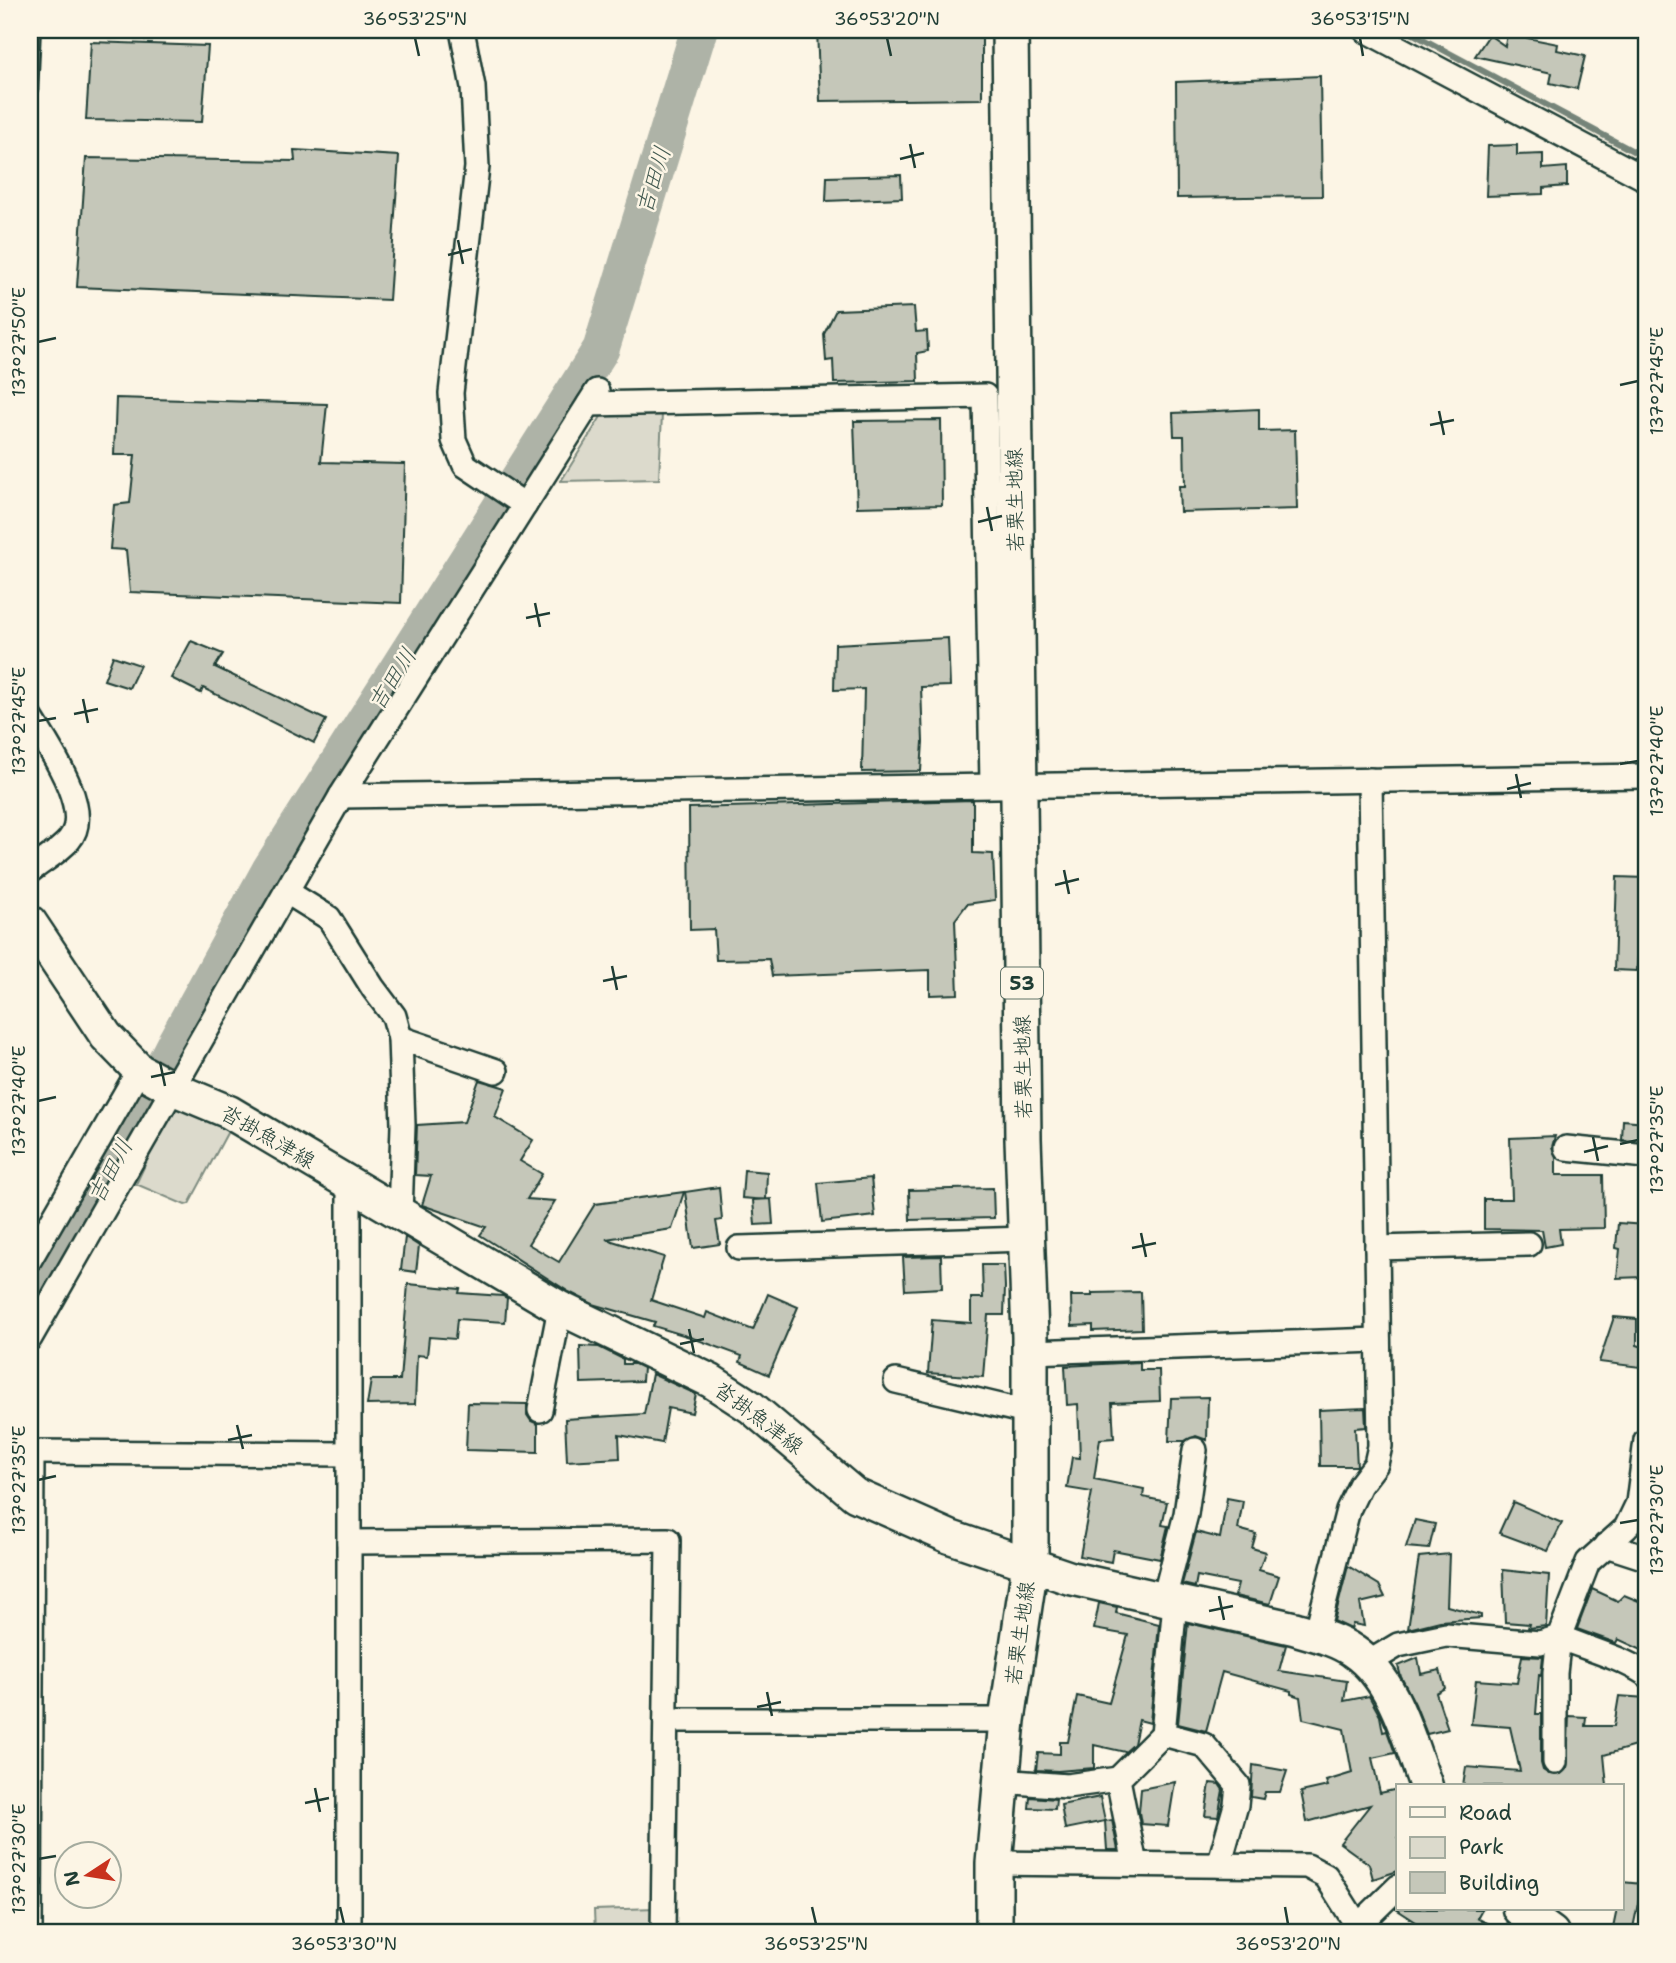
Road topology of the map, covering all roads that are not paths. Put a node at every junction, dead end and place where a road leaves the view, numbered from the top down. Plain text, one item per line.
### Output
1 (34, 30) edge
2 (461, 30) edge
3 (1010, 30) edge
4 (1365, 30) edge
5 (30, 118) edge
6 (1646, 179) edge
7 (525, 505) junction
8 (30, 716) edge
9 (1646, 776) edge
10 (1370, 780) junction
11 (1006, 784) junction
12 (341, 796) junction
13 (30, 871) edge
14 (287, 892) junction
15 (30, 922) edge
16 (45, 965) edge
17 (400, 1038) junction
18 (496, 1071) dead end
19 (156, 1079) junction
20 (1566, 1148) dead end
21 (1646, 1156) edge
22 (349, 1185) junction
23 (400, 1215) junction
24 (1027, 1240) junction
25 (1529, 1244) dead end
26 (739, 1248) dead end
27 (1377, 1248) junction
28 (30, 1259) edge
29 (560, 1308) junction
30 (30, 1338) edge
31 (1378, 1340) junction
32 (1030, 1352) junction
33 (895, 1381) dead end
34 (540, 1410) dead end
35 (1030, 1413) junction
36 (1646, 1440) edge
37 (1195, 1450) dead end
38 (31, 1452) edge
39 (349, 1454) junction
40 (349, 1542) junction
41 (1606, 1545) junction
42 (1646, 1558) edge
43 (1030, 1565) junction
44 (1169, 1600) junction
45 (1317, 1635) junction
46 (1559, 1637) junction
47 (1368, 1663) junction
48 (1646, 1674) edge
49 (666, 1720) junction
50 (1007, 1720) junction
51 (1163, 1734) junction
52 (1555, 1762) dead end
53 (1118, 1779) junction
54 (1001, 1781) junction
55 (1425, 1784) edge
56 (994, 1863) junction
57 (1135, 1864) junction
58 (1219, 1865) junction
59 (1396, 1889) edge
60 (1520, 1910) edge
61 (1360, 1929) edge
62 (30, 1933) edge
63 (349, 1933) edge
64 (663, 1933) edge
65 (994, 1933) edge
66 (1552, 1933) edge

1 - 5 lane
2 - 7 street
3 - 11 main road, 若栗生地線 / 53
4 - 6 street
7 - 11 street
7 - 12 street
8 - 13 street
9 - 10 street
10 - 11 street
10 - 27 street
11 - 12 street
11 - 24 main road, 若栗生地線 / 53
12 - 14 street
14 - 17 street
14 - 19 street
15 - 16 main road, 沓掛魚津線
16 - 19 main road, 沓掛魚津線
17 - 18 street
17 - 23 street
19 - 22 main road, 沓掛魚津線
19 - 28 street
19 - 30 street
20 - 21 street
22 - 23 main road, 沓掛魚津線
22 - 39 street
23 - 29 main road, 沓掛魚津線
24 - 26 street
24 - 32 main road, 若栗生地線 / 53
25 - 27 street
27 - 31 street
29 - 34 street
29 - 43 main road, 沓掛魚津線
31 - 32 street
31 - 45 street
32 - 35 main road, 若栗生地線 / 53
33 - 35 street
35 - 43 main road, 若栗生地線 / 53
36 - 41 street
37 - 44 street
38 - 39 street
38 - 62 street
39 - 40 street
40 - 49 street
40 - 63 street
41 - 42 street
41 - 46 street
43 - 44 main road, 沓掛魚津線
43 - 50 main road, 若栗生地線 / 53
44 - 45 main road, 沓掛魚津線
44 - 51 street
45 - 47 main road, 沓掛魚津線
46 - 47 street
46 - 48 street
46 - 52 street
47 - 55 main road, 沓掛魚津線
49 - 50 street
49 - 64 street
50 - 54 main road, 若栗生地線 / 53
51 - 53 street
51 - 58 street
53 - 54 street
53 - 57 street
54 - 56 main road, 若栗生地線 / 53
56 - 57 street
56 - 65 main road, 若栗生地線 / 53
57 - 58 street
58 - 61 street
59 - 61 street
60 - 66 main road

